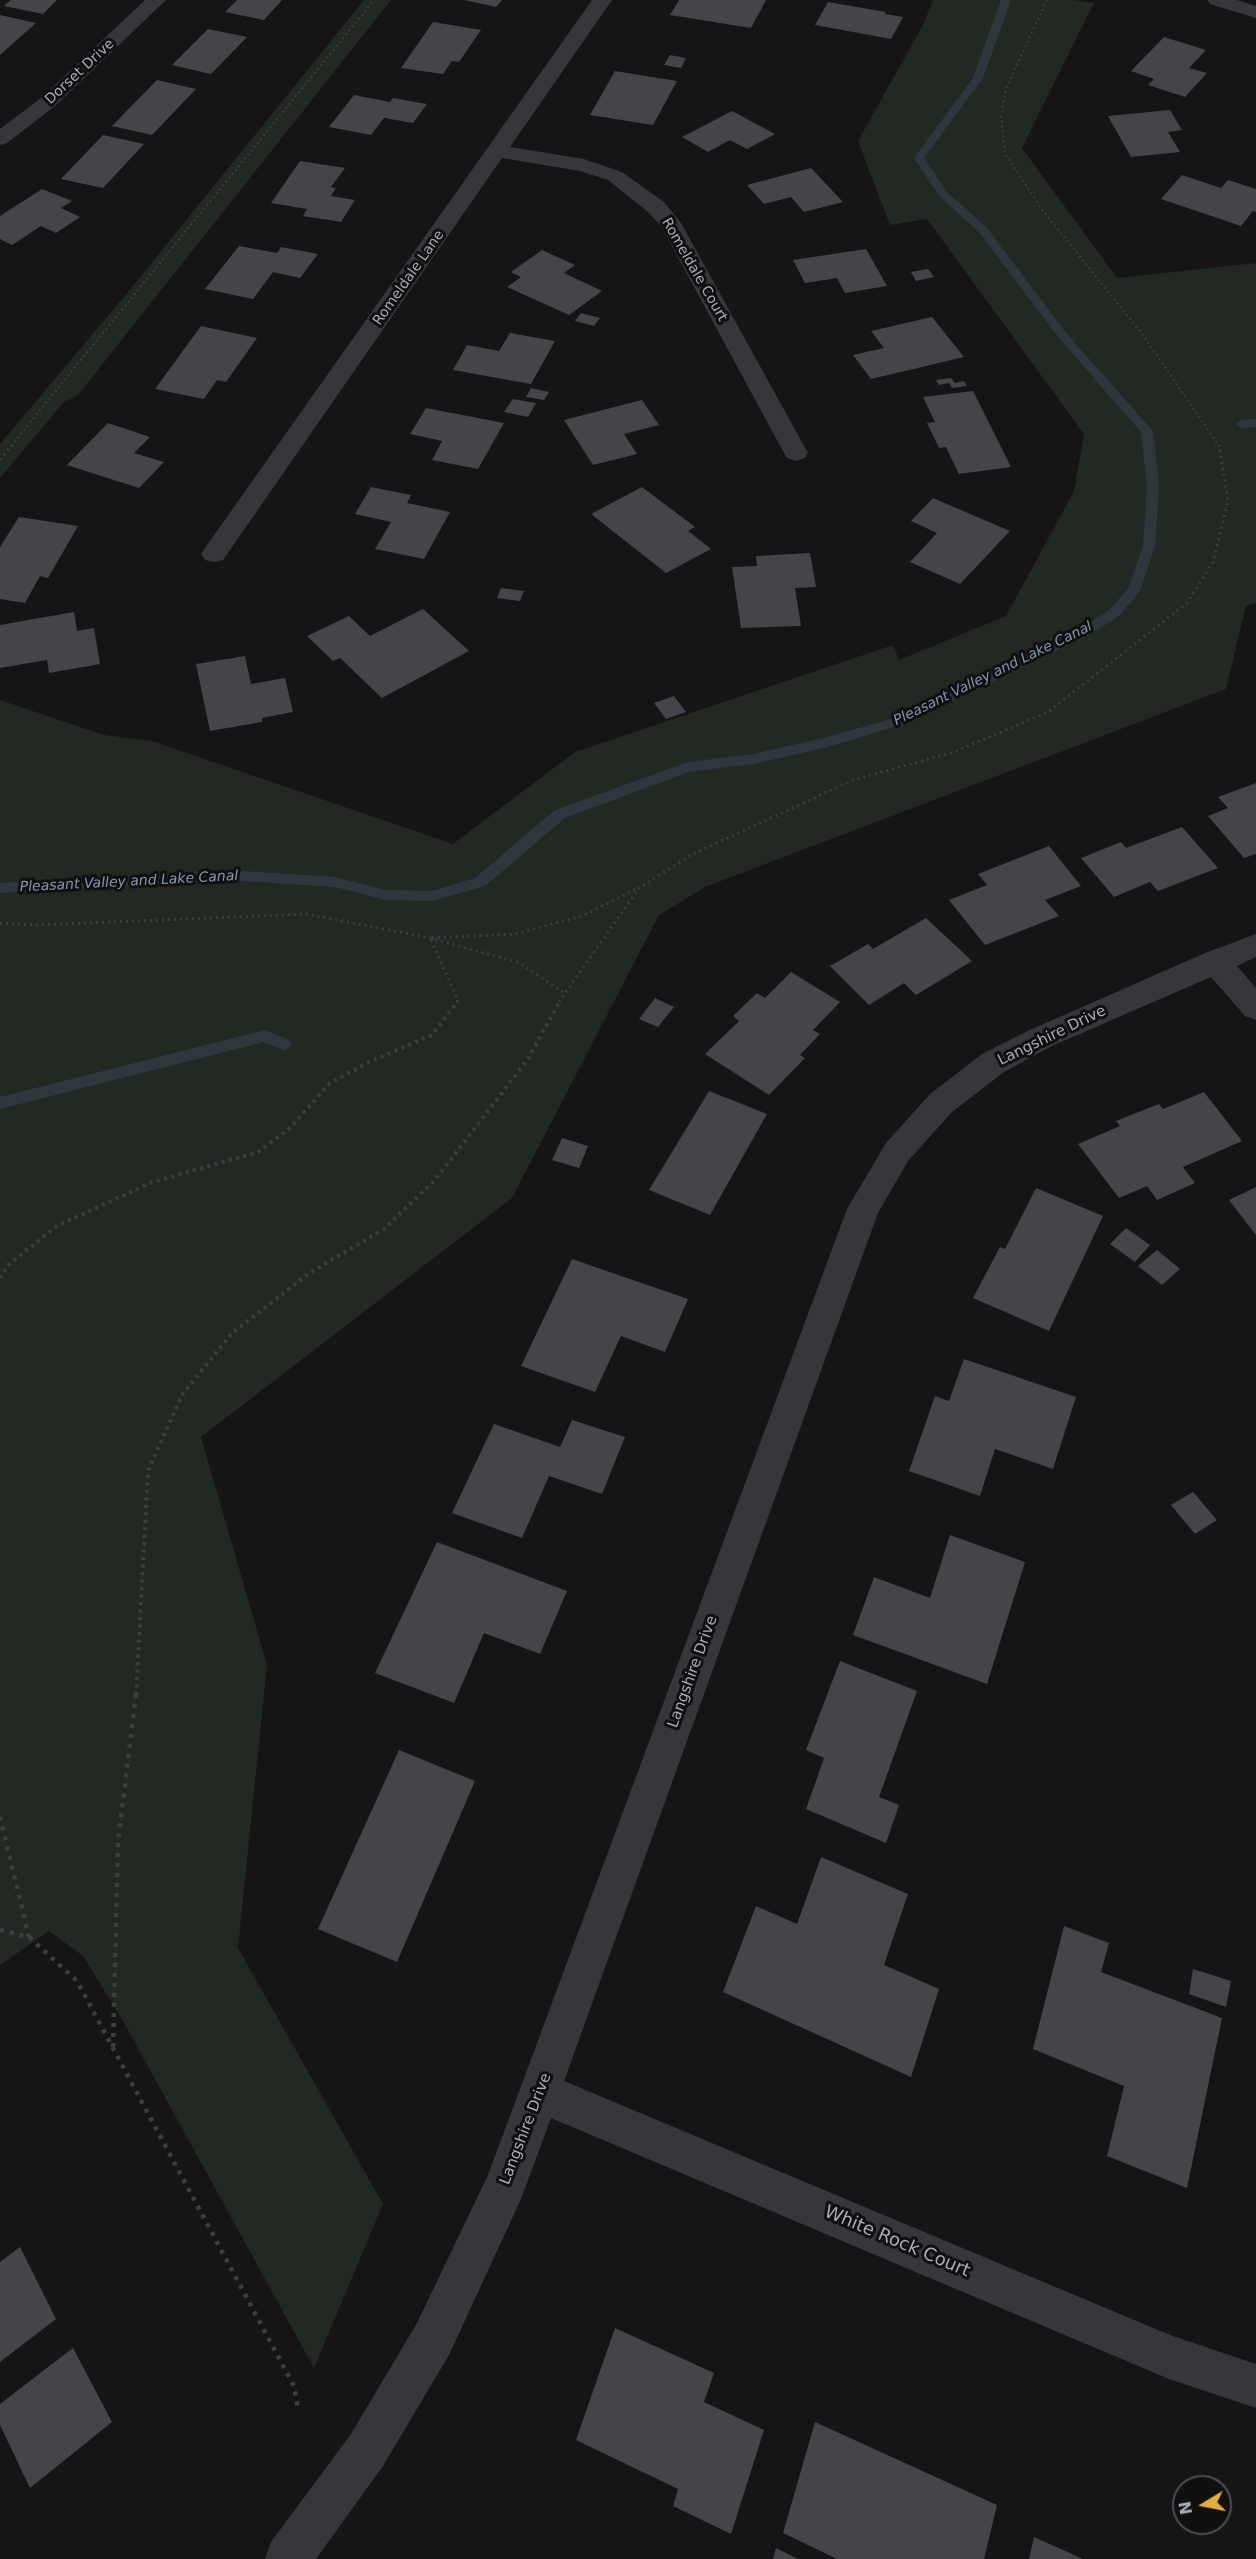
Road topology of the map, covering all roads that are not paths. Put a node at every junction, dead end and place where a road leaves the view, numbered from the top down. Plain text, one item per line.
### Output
1 (156, 0) edge
2 (602, 0) edge
3 (1217, 0) edge
4 (1254, 9) edge
5 (0, 139) edge
6 (498, 151) junction
7 (796, 453) dead end
8 (214, 554) dead end
9 (1256, 945) edge
10 (1215, 961) junction
11 (1256, 1008) edge
12 (540, 2092) junction
13 (1256, 2386) edge
14 (288, 2559) edge

1 - 5 street, Dorset Drive
2 - 6 street, Romeldale Lane
3 - 4 street
6 - 7 street, Romeldale Court
6 - 8 street, Romeldale Lane
9 - 10 street, Langshire Drive
10 - 11 street
10 - 12 street, Langshire Drive
12 - 13 street, White Rock Court
12 - 14 street, Langshire Drive

